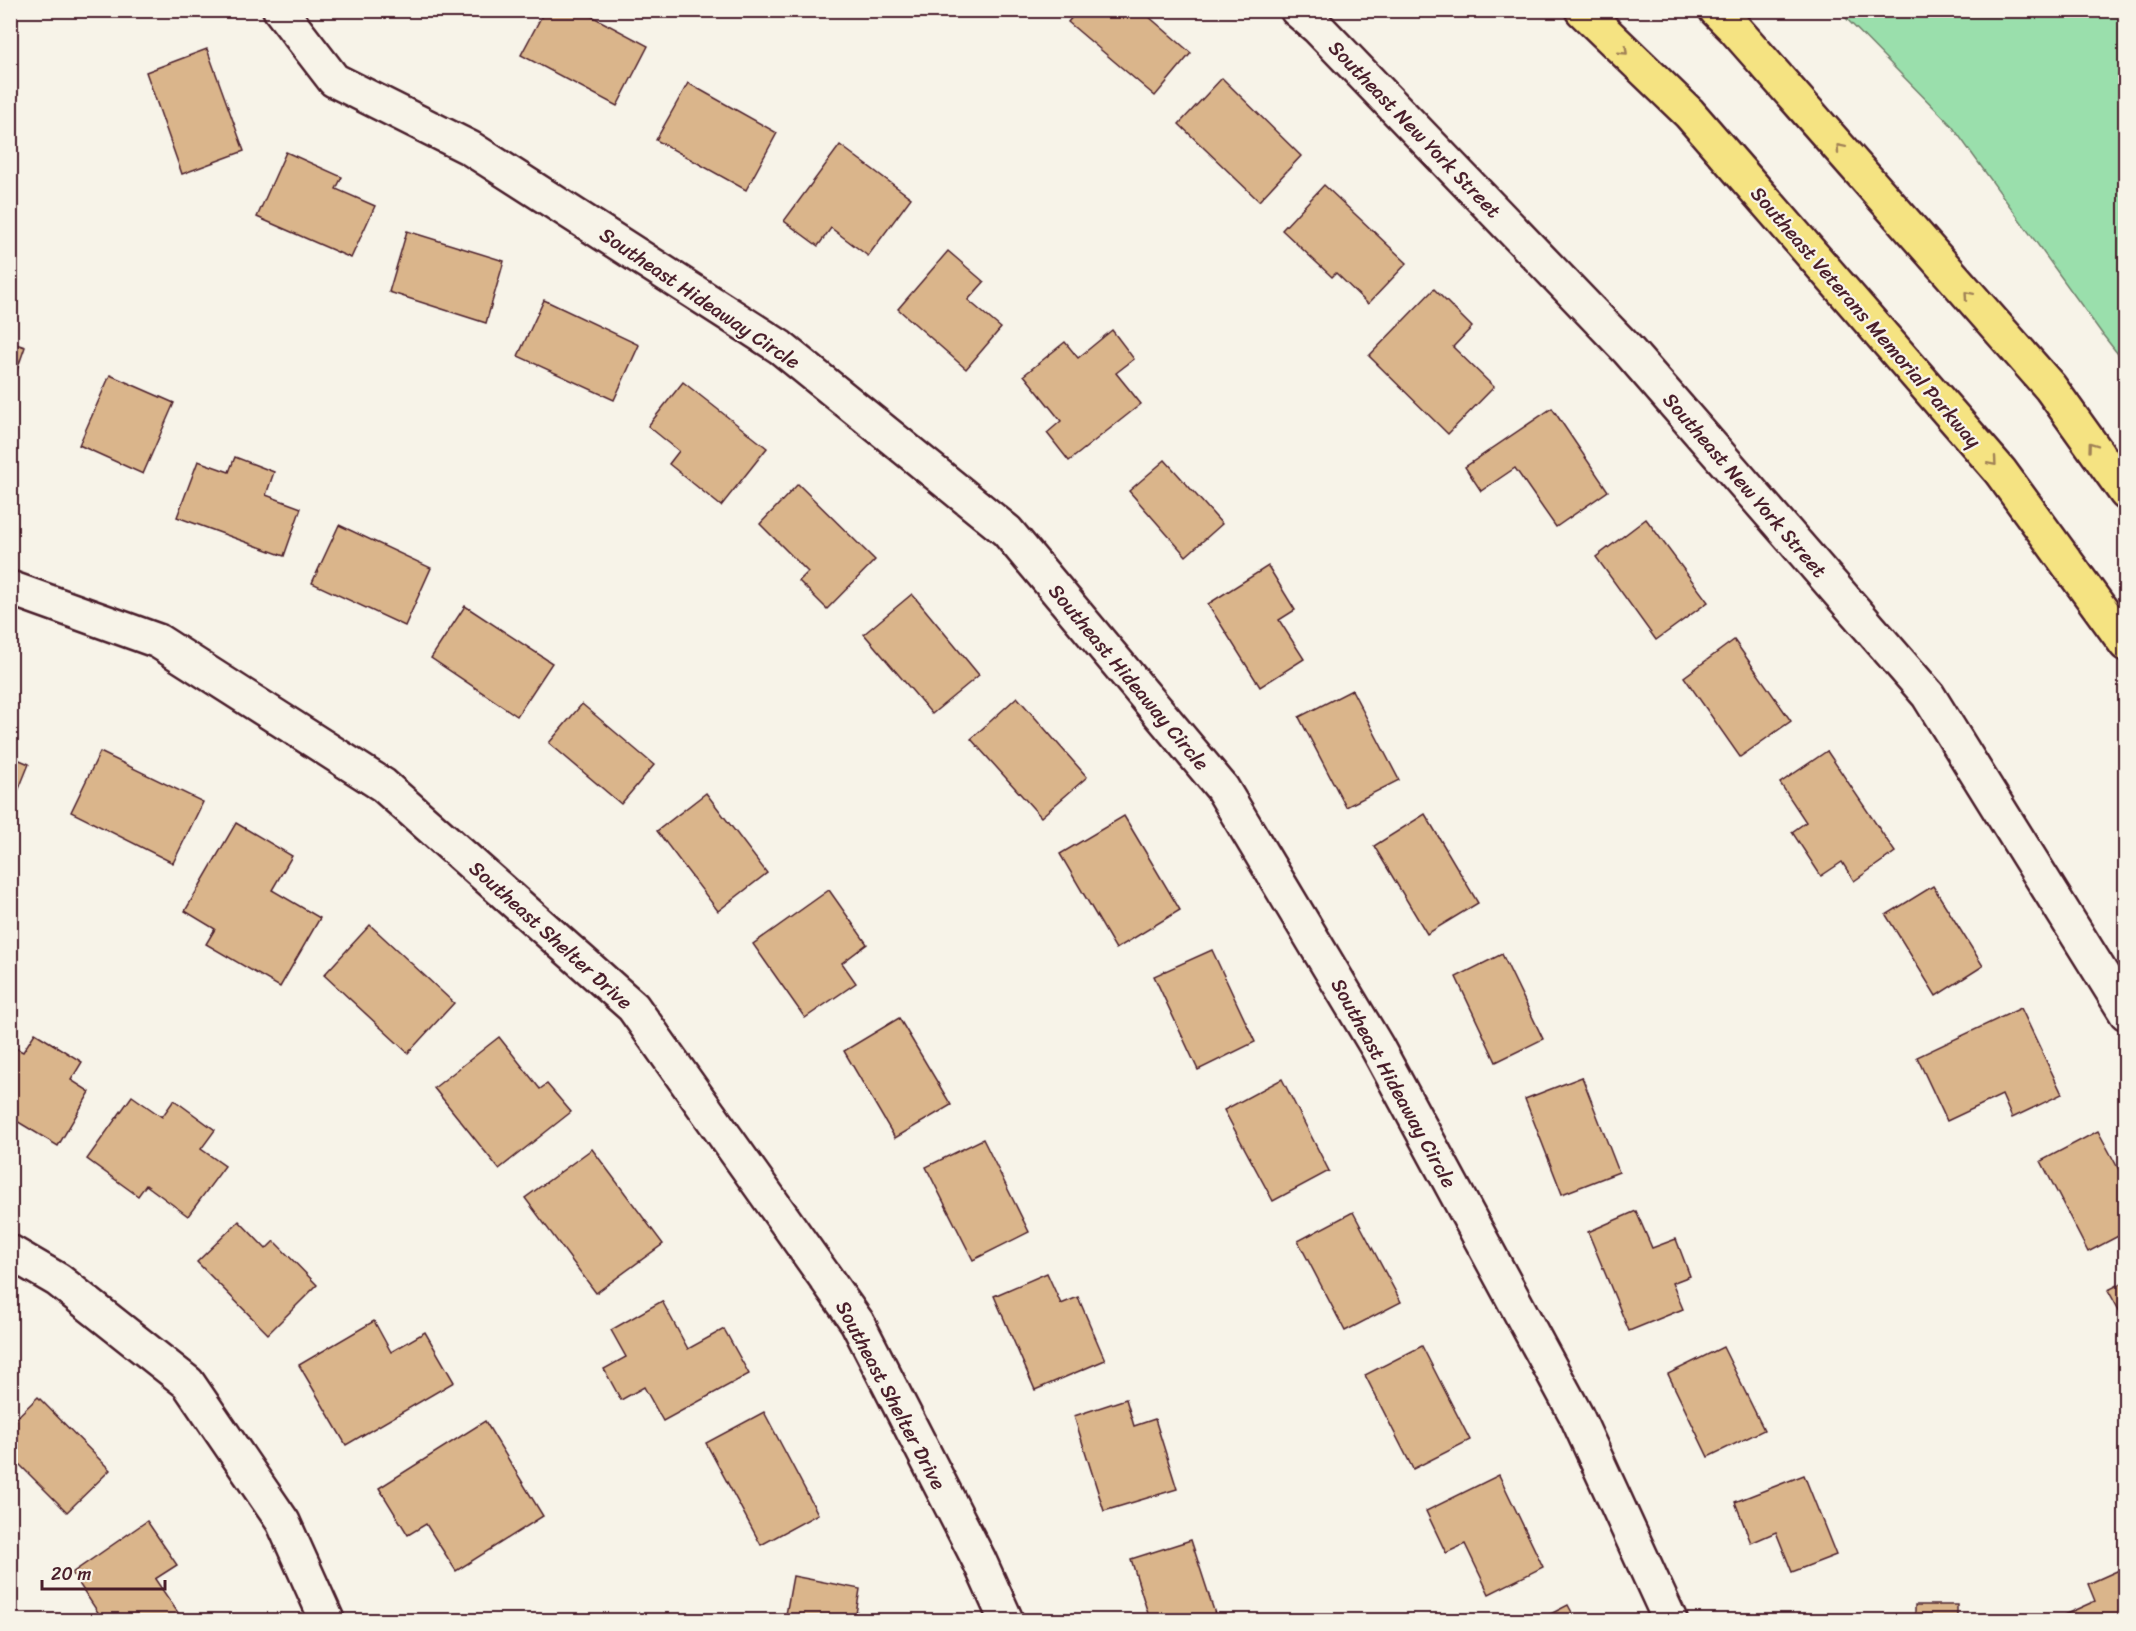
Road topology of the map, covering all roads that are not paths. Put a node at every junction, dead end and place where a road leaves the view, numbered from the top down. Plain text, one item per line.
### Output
1 (280, 10) edge
2 (1297, 10) edge
3 (1582, 10) edge
4 (1716, 10) edge
5 (2126, 493) edge
6 (10, 588) edge
7 (2126, 645) edge
8 (2126, 1013) edge
9 (10, 1252) edge
10 (327, 1620) edge
11 (1006, 1620) edge
12 (1670, 1620) edge

1 - 12 street, Southeast Hideaway Circle
2 - 8 street, Southeast New York Street
3 -> 7 main road, Southeast Veterans Memorial Parkway
5 -> 4 main road
6 - 11 street, Southeast Shelter Drive
9 - 10 street

